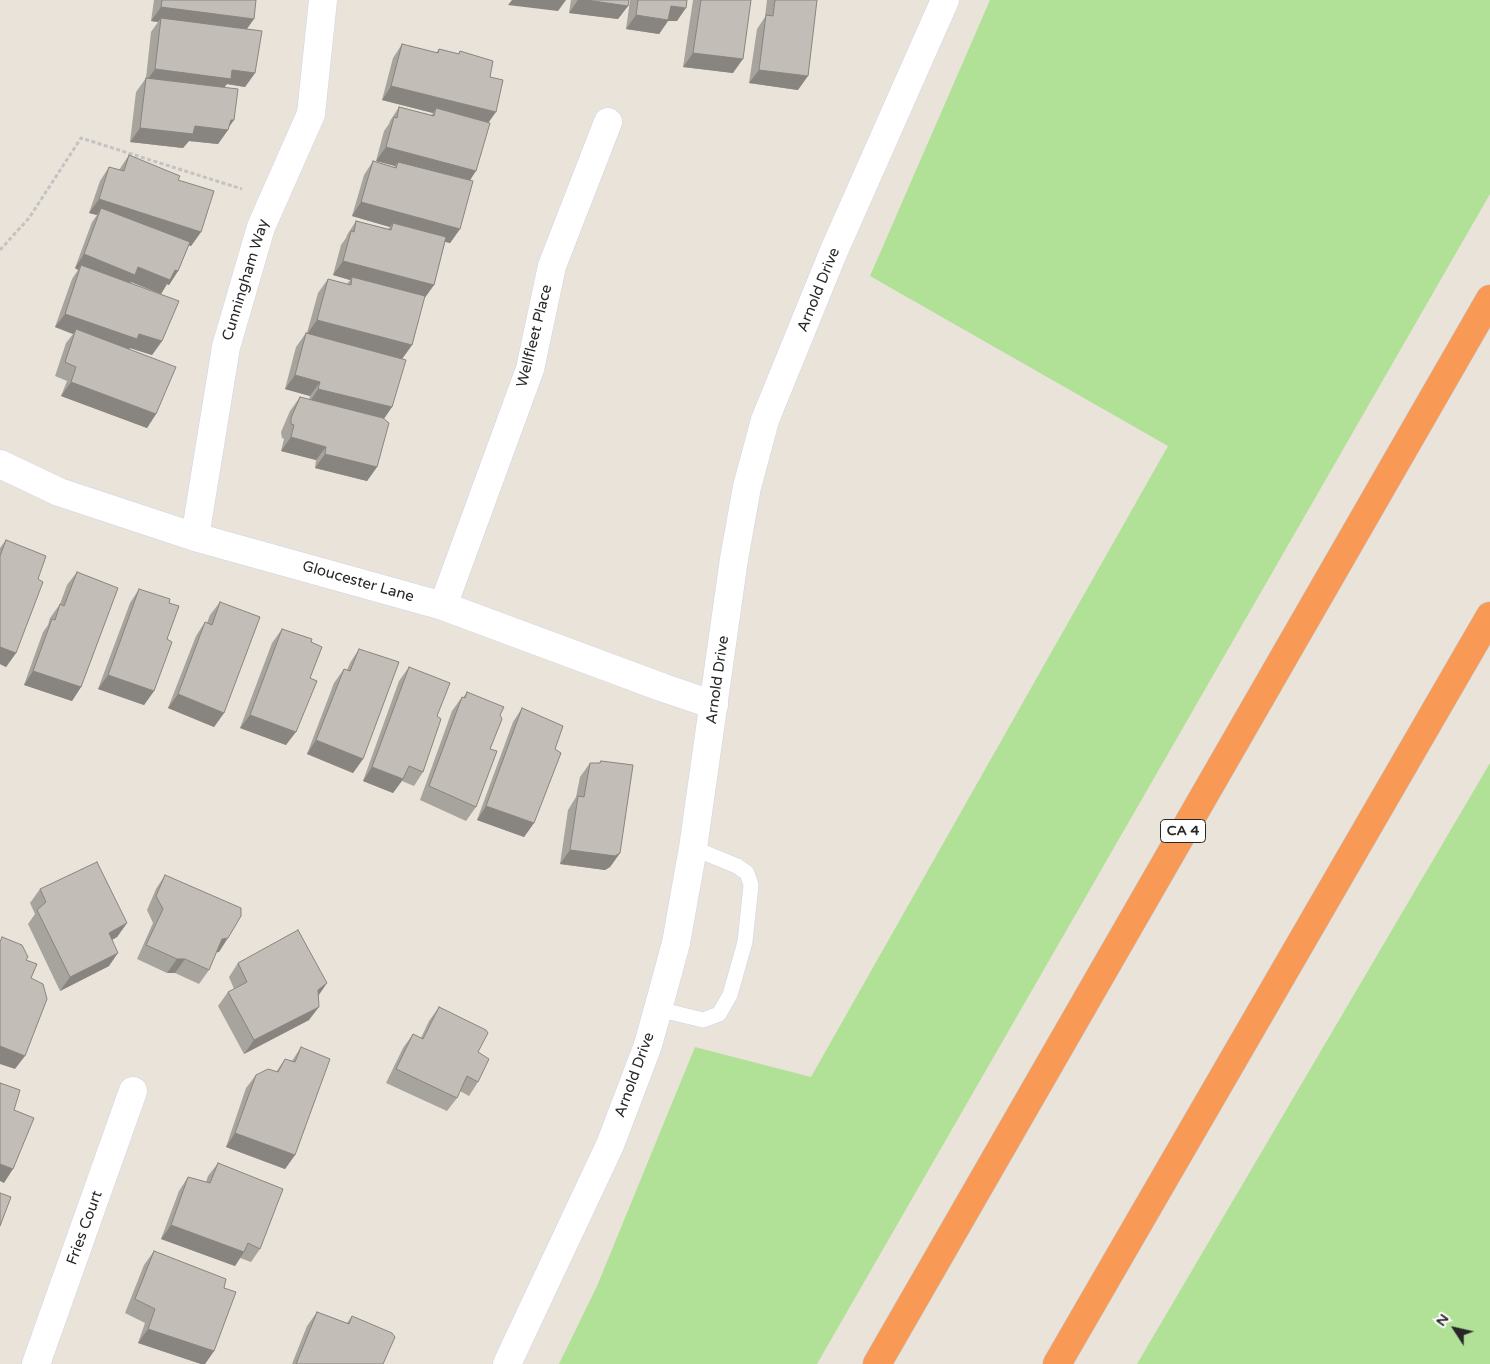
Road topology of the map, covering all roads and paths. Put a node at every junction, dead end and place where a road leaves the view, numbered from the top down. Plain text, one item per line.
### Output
1 (323, 0) edge
2 (945, 0) edge
3 (608, 122) dead end
4 (273, 199) junction
5 (0, 250) edge
6 (1490, 299) edge
7 (0, 464) edge
8 (195, 537) junction
9 (443, 606) junction
10 (1490, 616) edge
11 (714, 704) junction
12 (693, 848) junction
13 (658, 1009) junction
14 (134, 1092) dead end
15 (36, 1364) edge
16 (507, 1364) edge
17 (878, 1364) edge
18 (1057, 1364) edge

1 - 4 street, Cunningham Way
2 - 11 street, Arnold Drive
3 - 9 street, Wellfleet Place
4 - 5 path
4 - 8 street, Cunningham Way
6 - 17 highway, CA 4
7 - 8 street, Gloucester Lane
8 - 9 street, Gloucester Lane
9 - 11 street, Gloucester Lane
10 - 18 highway
11 - 12 street, Arnold Drive
12 - 13 street, Arnold Drive
12 - 13 lane
13 - 16 street, Arnold Drive
14 - 15 street, Fries Court

